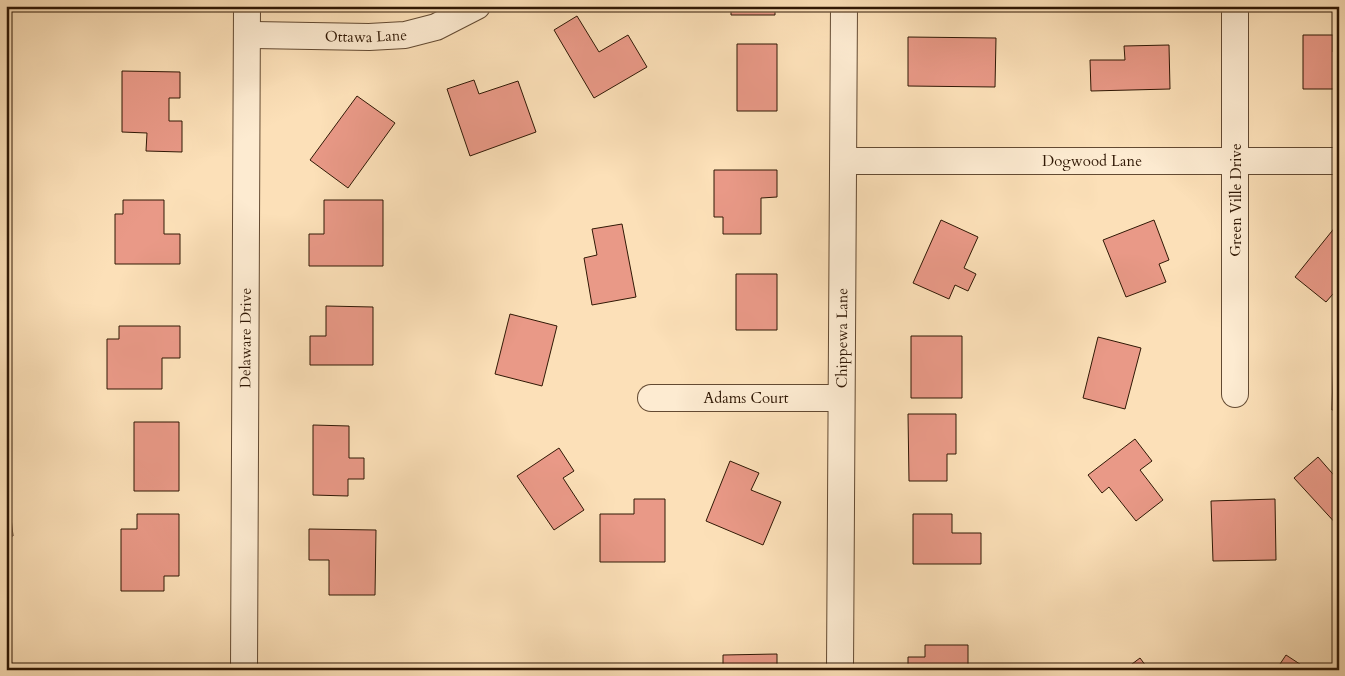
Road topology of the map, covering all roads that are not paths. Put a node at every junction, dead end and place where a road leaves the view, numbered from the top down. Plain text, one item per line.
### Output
1 (248, 6) edge
2 (477, 6) edge
3 (844, 6) edge
4 (1235, 6) edge
5 (247, 35) junction
6 (1236, 160) junction
7 (1339, 160) edge
8 (844, 162) junction
9 (1235, 394) dead end
10 (651, 398) dead end
11 (841, 398) junction
12 (244, 670) edge
13 (840, 670) edge

1 - 5 street, Delaware Drive
2 - 5 street, Ottawa Lane
3 - 8 street, Chippewa Lane
4 - 6 street, Green Ville Drive
5 - 12 street, Delaware Drive
6 - 7 street, Dogwood Lane
6 - 8 street, Dogwood Lane
6 - 9 street, Green Ville Drive
8 - 11 street, Chippewa Lane
10 - 11 street, Adams Court
11 - 13 street, Chippewa Lane

